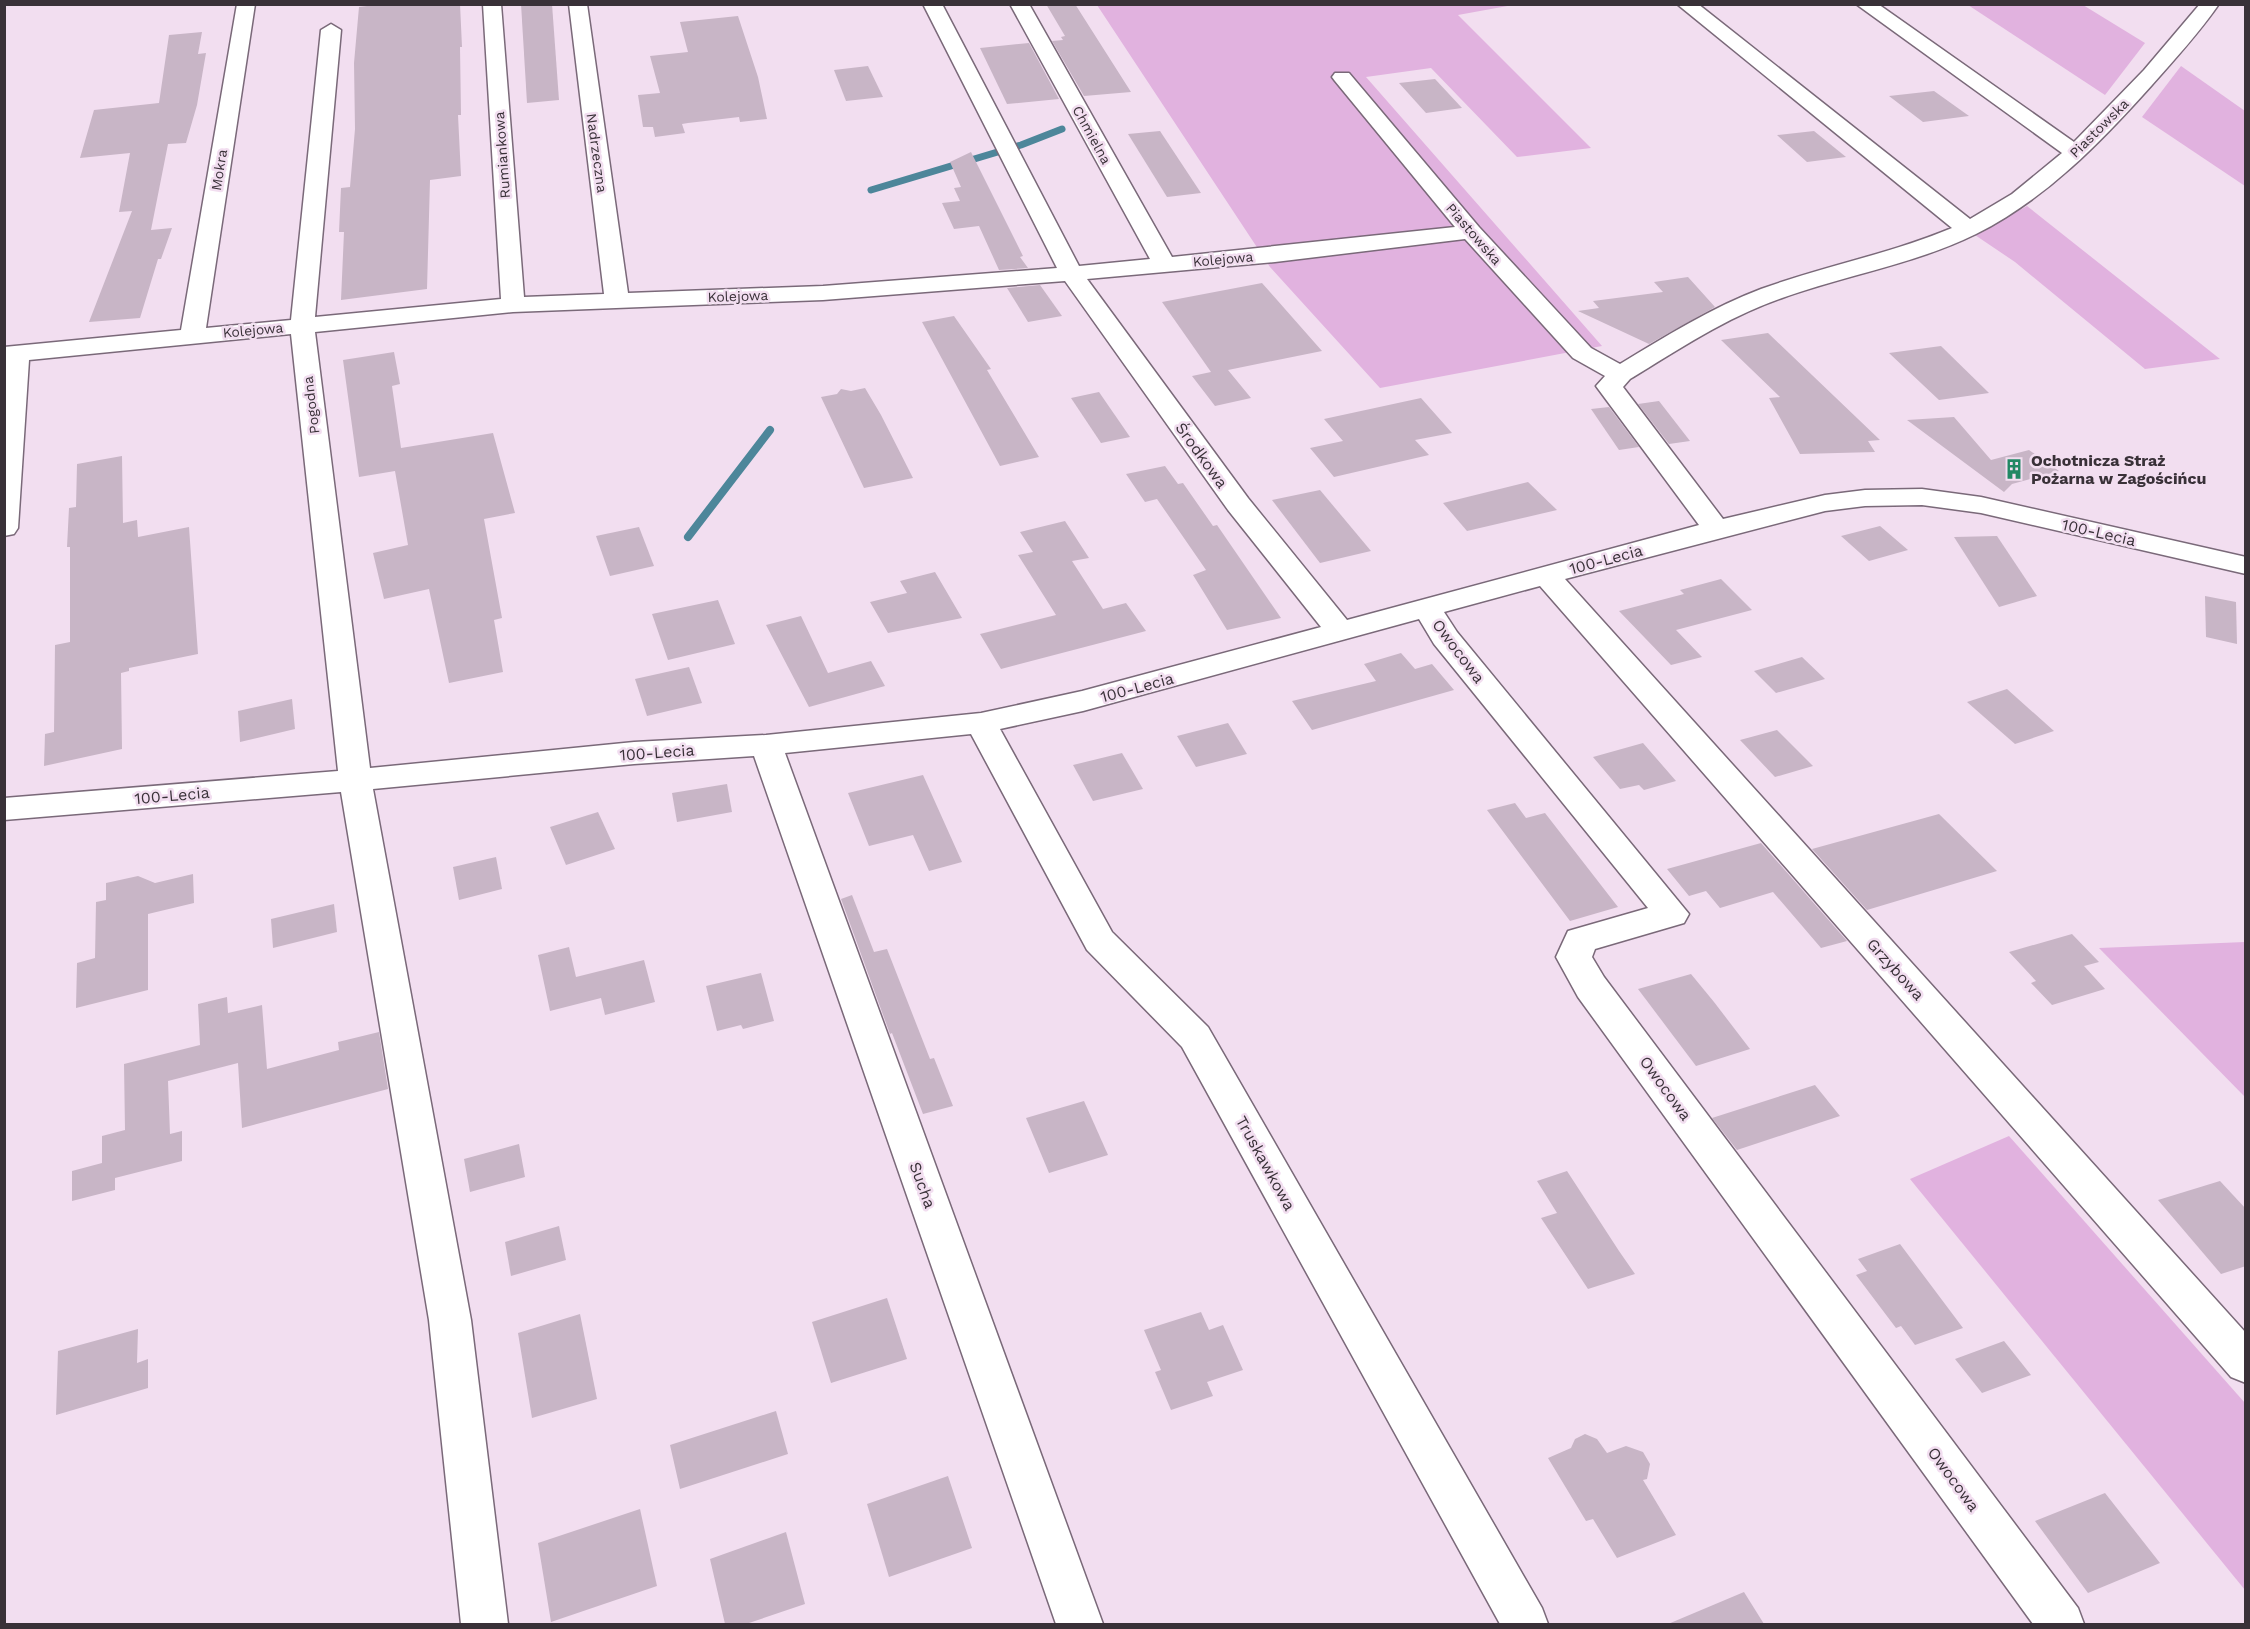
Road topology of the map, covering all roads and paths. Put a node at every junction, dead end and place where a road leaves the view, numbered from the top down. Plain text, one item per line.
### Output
1 (246, 4) edge
2 (492, 4) edge
3 (578, 4) edge
4 (932, 4) edge
5 (1019, 4) edge
6 (1686, 4) edge
7 (1865, 4) edge
8 (2210, 4) edge
9 (331, 30) dead end
10 (1342, 77) dead end
11 (2076, 153) junction
12 (1968, 229) junction
13 (1471, 232) junction
14 (1165, 265) junction
15 (1071, 273) junction
16 (617, 301) junction
17 (513, 305) junction
18 (302, 326) junction
19 (192, 336) junction
20 (11, 354) edge
21 (1621, 374) junction
22 (4, 528) edge
23 (1716, 529) junction
24 (2246, 566) edge
25 (1546, 575) junction
26 (1427, 608) junction
27 (1340, 631) junction
28 (981, 723) junction
29 (766, 745) junction
30 (355, 780) junction
31 (4, 809) edge
32 (2246, 1364) edge
33 (484, 1624) edge
34 (1080, 1624) edge
35 (1525, 1624) edge
36 (2061, 1624) edge

1 - 19 street, Mokra
2 - 17 street, Rumiankowa
3 - 16 street, Nadrzeczna
4 - 15 street, Środkowa
5 - 14 street, Chmielna
6 - 12 street
7 - 11 street
8 - 11 street, Piastowska
9 - 18 street, Pogodna
10 - 13 street, Piastowska
11 - 12 street, Piastowska
12 - 21 street, Piastowska
13 - 14 street, Kolejowa
13 - 21 street, Piastowska
14 - 15 street, Kolejowa
15 - 16 street, Kolejowa
15 - 27 street, Środkowa
16 - 17 street, Kolejowa
17 - 18 street, Kolejowa
18 - 19 street, Kolejowa
18 - 30 street, Pogodna
19 - 20 street, Kolejowa
20 - 22 street
21 - 23 street
23 - 24 street, 100-Lecia
23 - 25 street, 100-Lecia
25 - 26 street, 100-Lecia
25 - 32 street, Grzybowa
26 - 27 street, 100-Lecia
26 - 36 street, Owocowa
27 - 28 street, 100-Lecia
28 - 29 street, 100-Lecia
28 - 35 street, Truskawkowa
29 - 30 street, 100-Lecia
29 - 34 street, Sucha
30 - 31 street, 100-Lecia
30 - 33 street, Pogodna

